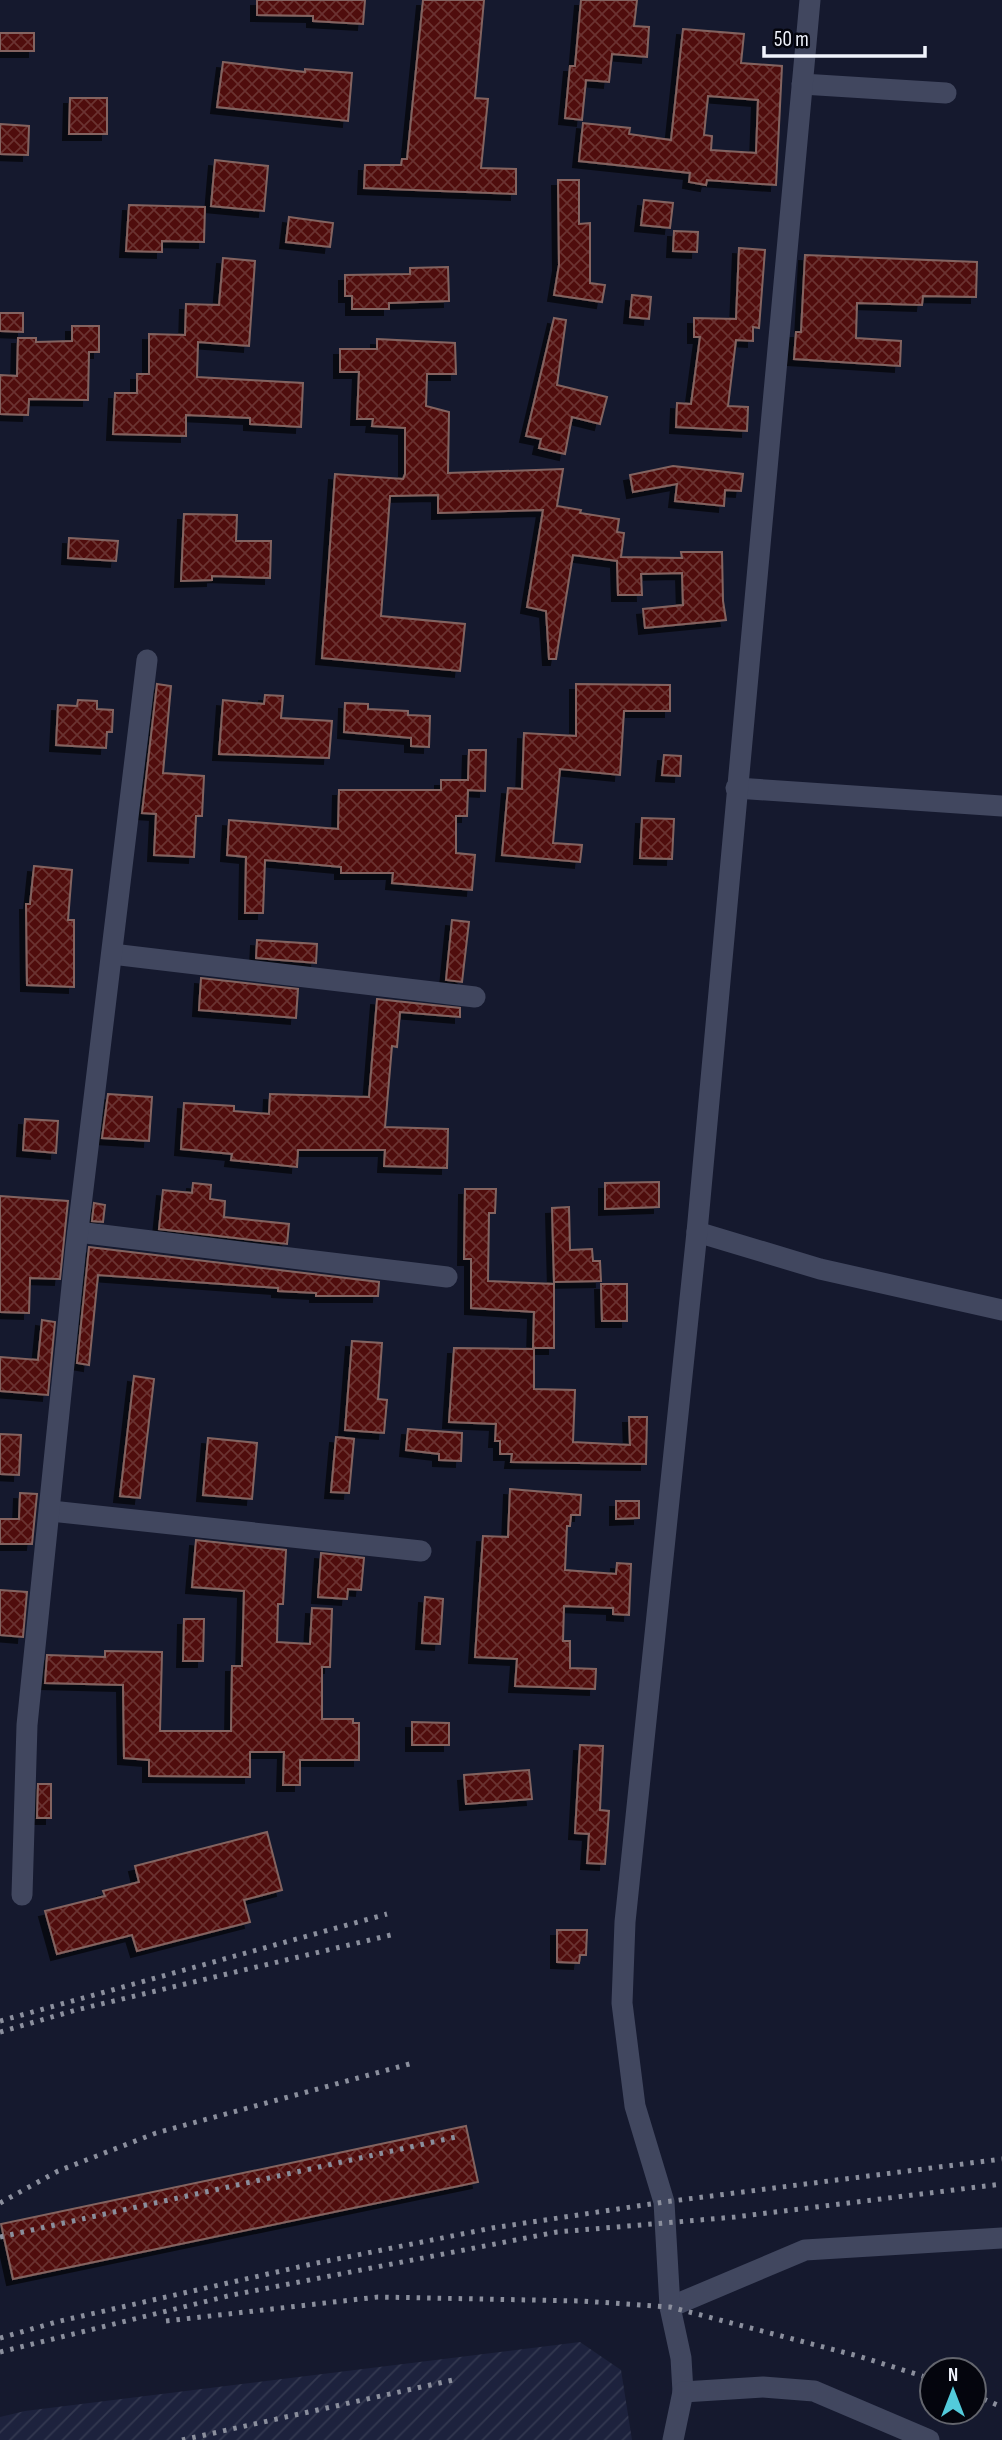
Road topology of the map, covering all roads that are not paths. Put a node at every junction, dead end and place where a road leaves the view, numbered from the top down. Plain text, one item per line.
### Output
1 (810, 0) edge
2 (802, 84) junction
3 (946, 93) dead end
4 (147, 660) dead end
5 (736, 788) junction
6 (1002, 806) edge
7 (112, 954) junction
8 (475, 996) dead end
9 (78, 1232) junction
10 (697, 1232) junction
11 (447, 1277) dead end
12 (1002, 1310) edge
13 (51, 1511) junction
14 (421, 1551) dead end
15 (22, 1895) dead end
16 (1002, 2238) edge
17 (670, 2307) junction
18 (682, 2392) junction
19 (673, 2440) edge
20 (929, 2440) edge

1 - 2 street
2 - 3 street
2 - 5 street
4 - 7 street
5 - 6 street
5 - 10 street
7 - 8 street
7 - 9 street
9 - 11 street
9 - 13 street
10 - 12 street
10 - 17 street
13 - 14 street
13 - 15 street
16 - 17 street
17 - 18 street
18 - 19 street
18 - 20 street

